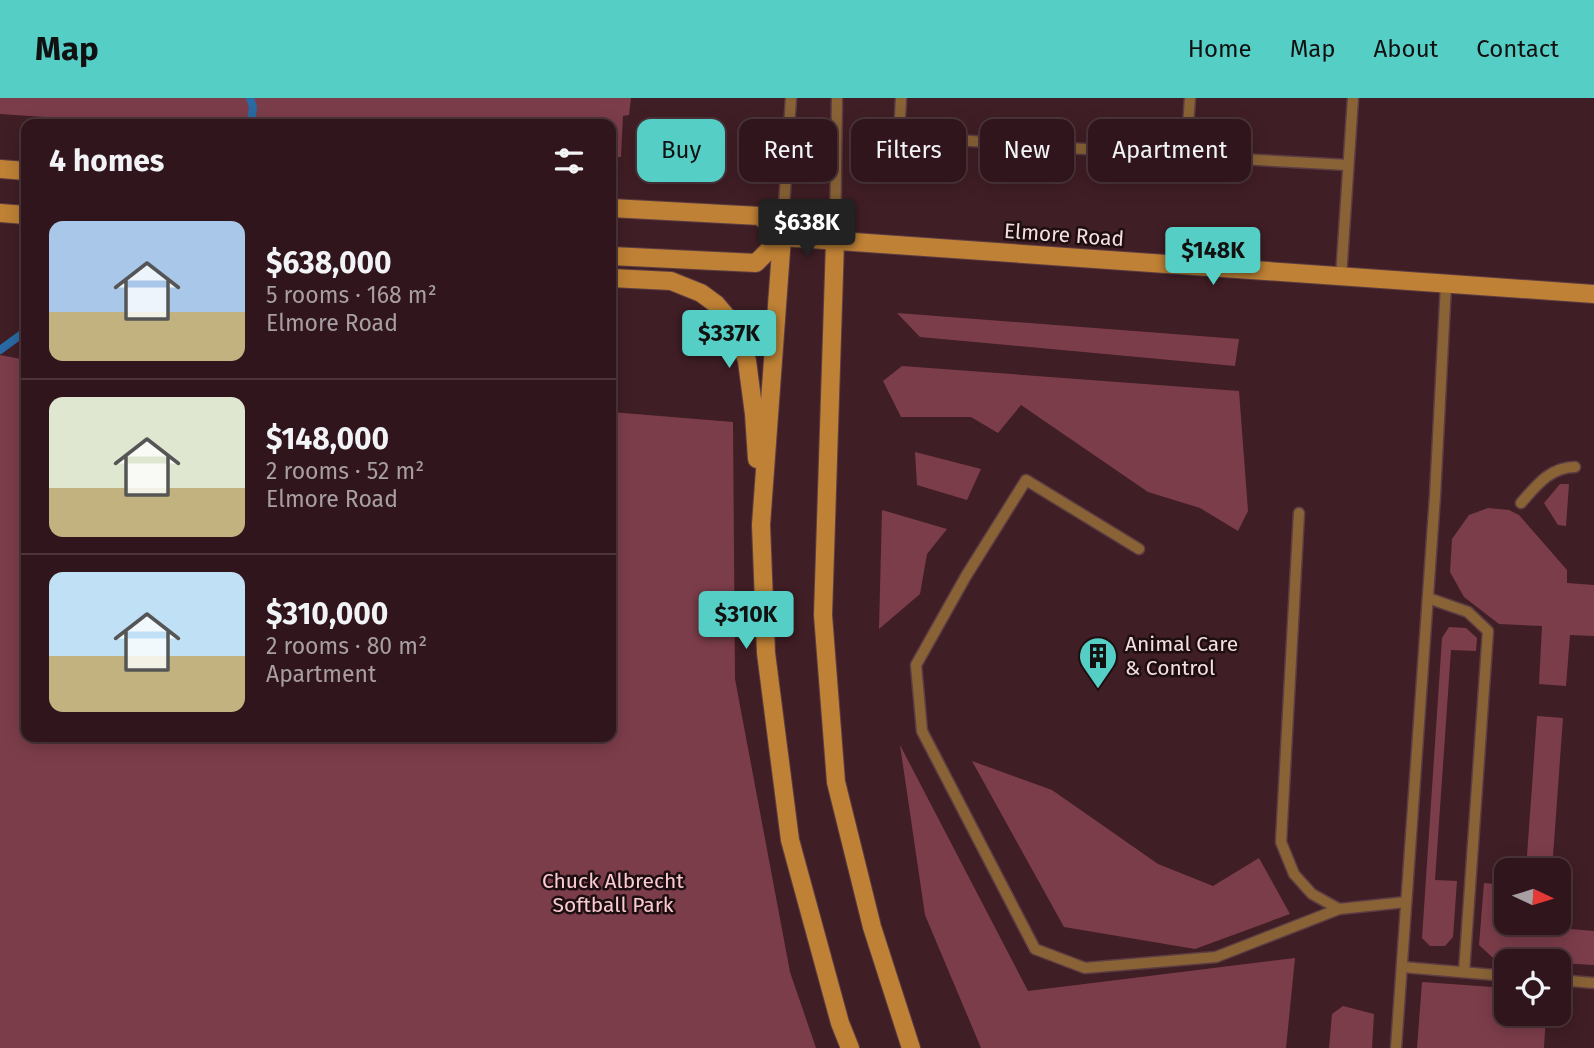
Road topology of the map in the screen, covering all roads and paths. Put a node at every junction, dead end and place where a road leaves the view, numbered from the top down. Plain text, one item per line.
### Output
1 (791, 98) edge
2 (837, 98) edge
3 (901, 98) edge
4 (1190, 98) edge
5 (1353, 98) edge
6 (1189, 119) edge
7 (1088, 149) edge
8 (1251, 160) edge
9 (1348, 165) junction
10 (0, 169) edge
11 (21, 171) edge
12 (616, 208) edge
13 (0, 213) edge
14 (21, 215) edge
15 (782, 237) junction
16 (835, 242) junction
17 (616, 256) edge
18 (1341, 276) junction
19 (616, 278) edge
20 (1446, 284) junction
21 (1594, 294) edge
22 (1575, 467) dead end
23 (1521, 503) dead end
24 (1299, 513) dead end
25 (761, 525) junction
26 (1139, 549) dead end
27 (1428, 598) junction
28 (1406, 902) junction
29 (1339, 909) junction
30 (1402, 967) junction
31 (1464, 972) junction
32 (1494, 975) edge
33 (1571, 981) edge
34 (1594, 983) edge
35 (850, 1048) edge
36 (911, 1048) edge
37 (1396, 1048) edge

1 - 15 lane
2 - 16 lane
3 - 7 lane
4 - 6 lane
5 - 9 lane
8 - 9 lane
9 - 18 lane
10 - 11 street
12 - 15 street
13 - 14 street
15 - 16 street, Elmore Road
15 - 17 street
15 - 25 street
16 - 18 street, Elmore Road
16 - 36 street
18 - 20 street, Elmore Road
19 - 25 street
20 - 21 street, Elmore Road
20 - 27 lane
22 - 23 lane
24 - 29 lane
25 - 35 street
26 - 29 lane
27 - 28 lane
27 - 31 lane
28 - 29 lane
28 - 30 lane
30 - 31 lane
30 - 37 lane
31 - 32 lane
33 - 34 lane

